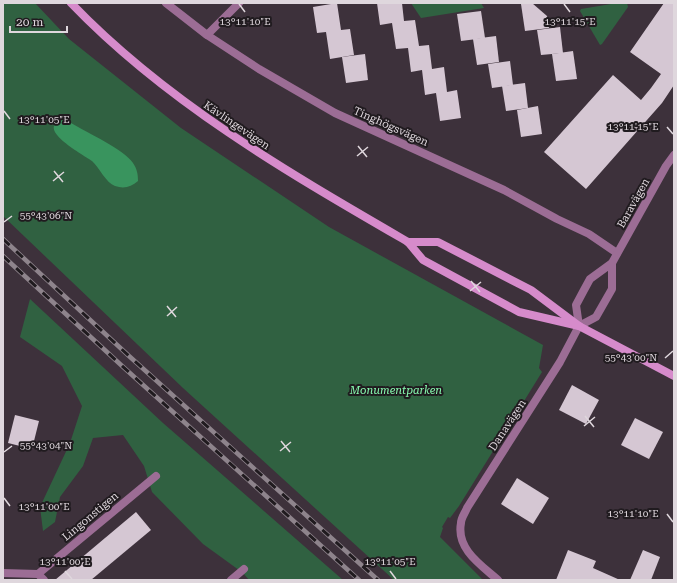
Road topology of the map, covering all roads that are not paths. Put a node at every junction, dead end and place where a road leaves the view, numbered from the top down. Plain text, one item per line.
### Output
1 (70, 3) edge
2 (166, 3) edge
3 (239, 3) edge
4 (207, 35) junction
5 (674, 155) edge
6 (408, 242) junction
7 (618, 253) junction
8 (612, 263) junction
9 (579, 326) junction
10 (674, 376) edge
11 (156, 476) dead end
12 (244, 569) dead end
13 (3, 573) edge
14 (41, 577) edge
15 (231, 580) edge
16 (498, 580) edge

1 - 6 main road, Kävlingevägen
2 - 4 street, Tinghögsvägen
3 - 4 street
4 - 7 street, Tinghögsvägen
5 - 7 street, Baravägen
6 - 9 main road, Kävlingevägen
6 - 9 main road, Kävlingevägen
7 - 8 street, Baravägen
8 - 9 street
8 - 9 street, Baravägen
9 - 10 main road, Kävlingevägen
9 - 16 street, Danavägen
11 - 14 street, Lingonstigen
12 - 15 street
13 - 14 street

